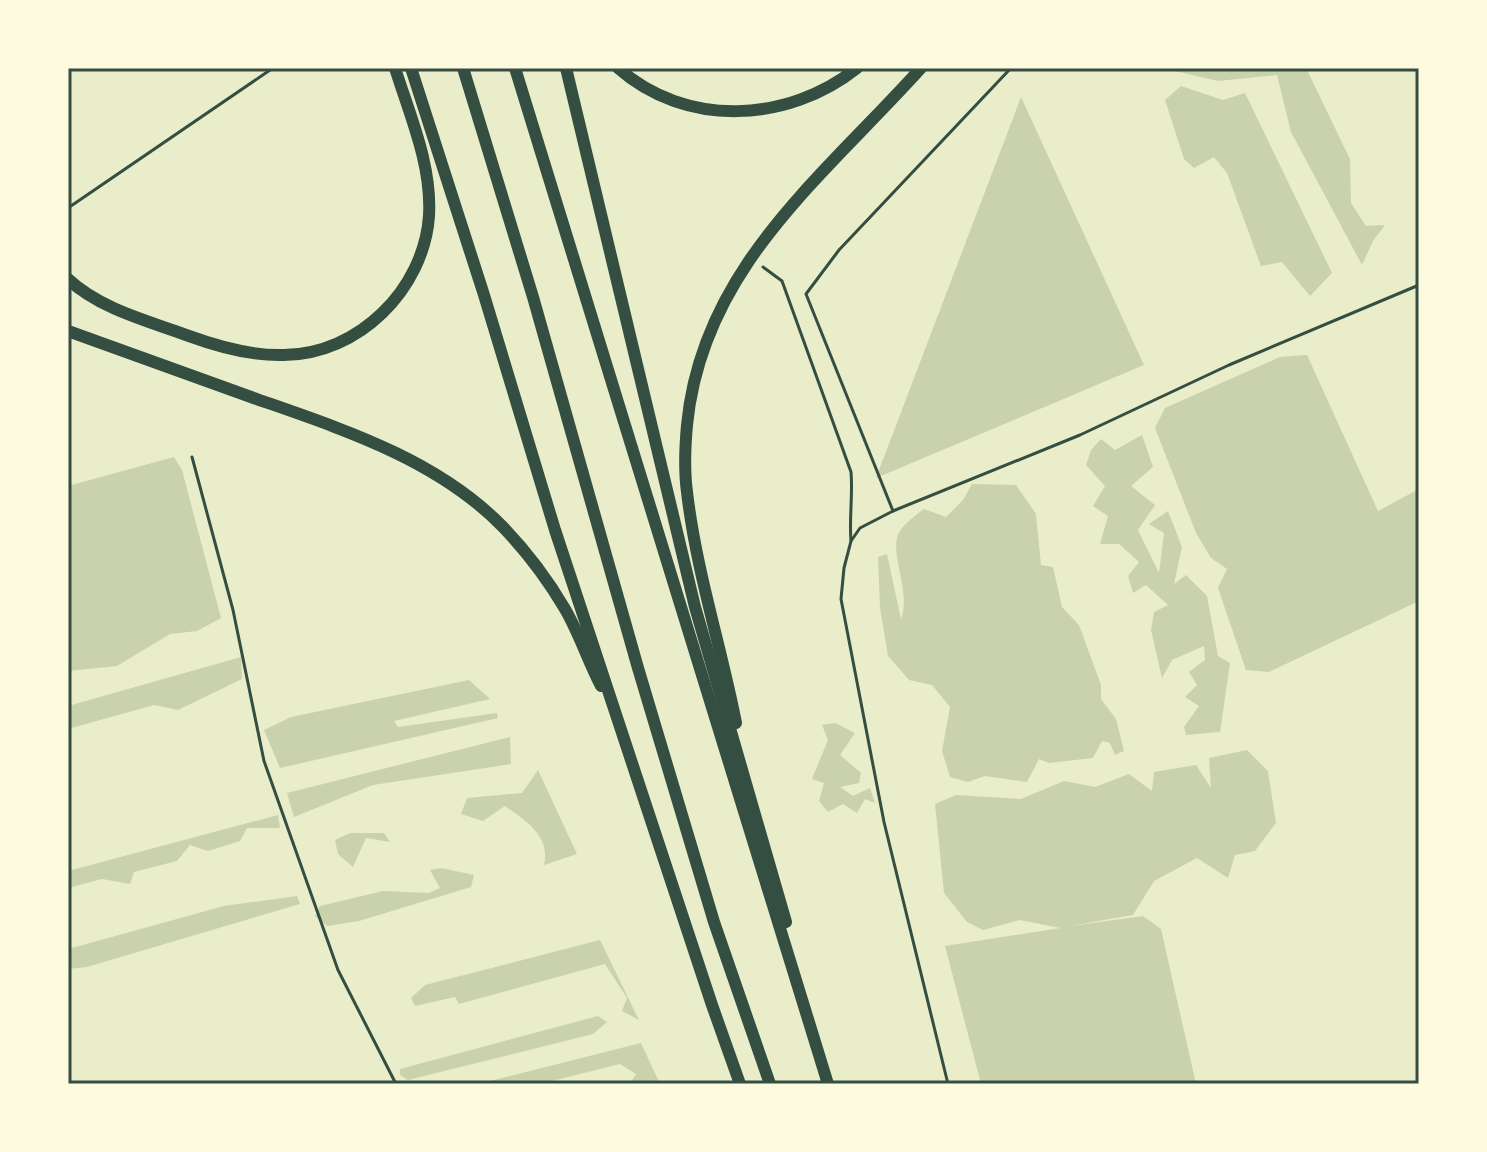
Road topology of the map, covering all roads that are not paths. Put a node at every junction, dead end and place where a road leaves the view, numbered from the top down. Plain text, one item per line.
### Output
1 (395, 68) edge
2 (411, 68) edge
3 (463, 68) edge
4 (515, 68) edge
5 (566, 68) edge
6 (618, 68) edge
7 (857, 68) edge
8 (921, 68) edge
9 (68, 279) edge
10 (68, 331) edge
11 (616, 712) junction
12 (750, 797) junction
13 (740, 1084) edge
14 (770, 1084) edge
15 (828, 1084) edge

1 - 9 main road
2 - 11 main road
3 - 14 main road
4 - 15 main road
5 - 12 main road
6 - 7 main road
8 - 12 main road
10 - 11 main road
11 - 13 main road
12 - 15 main road

